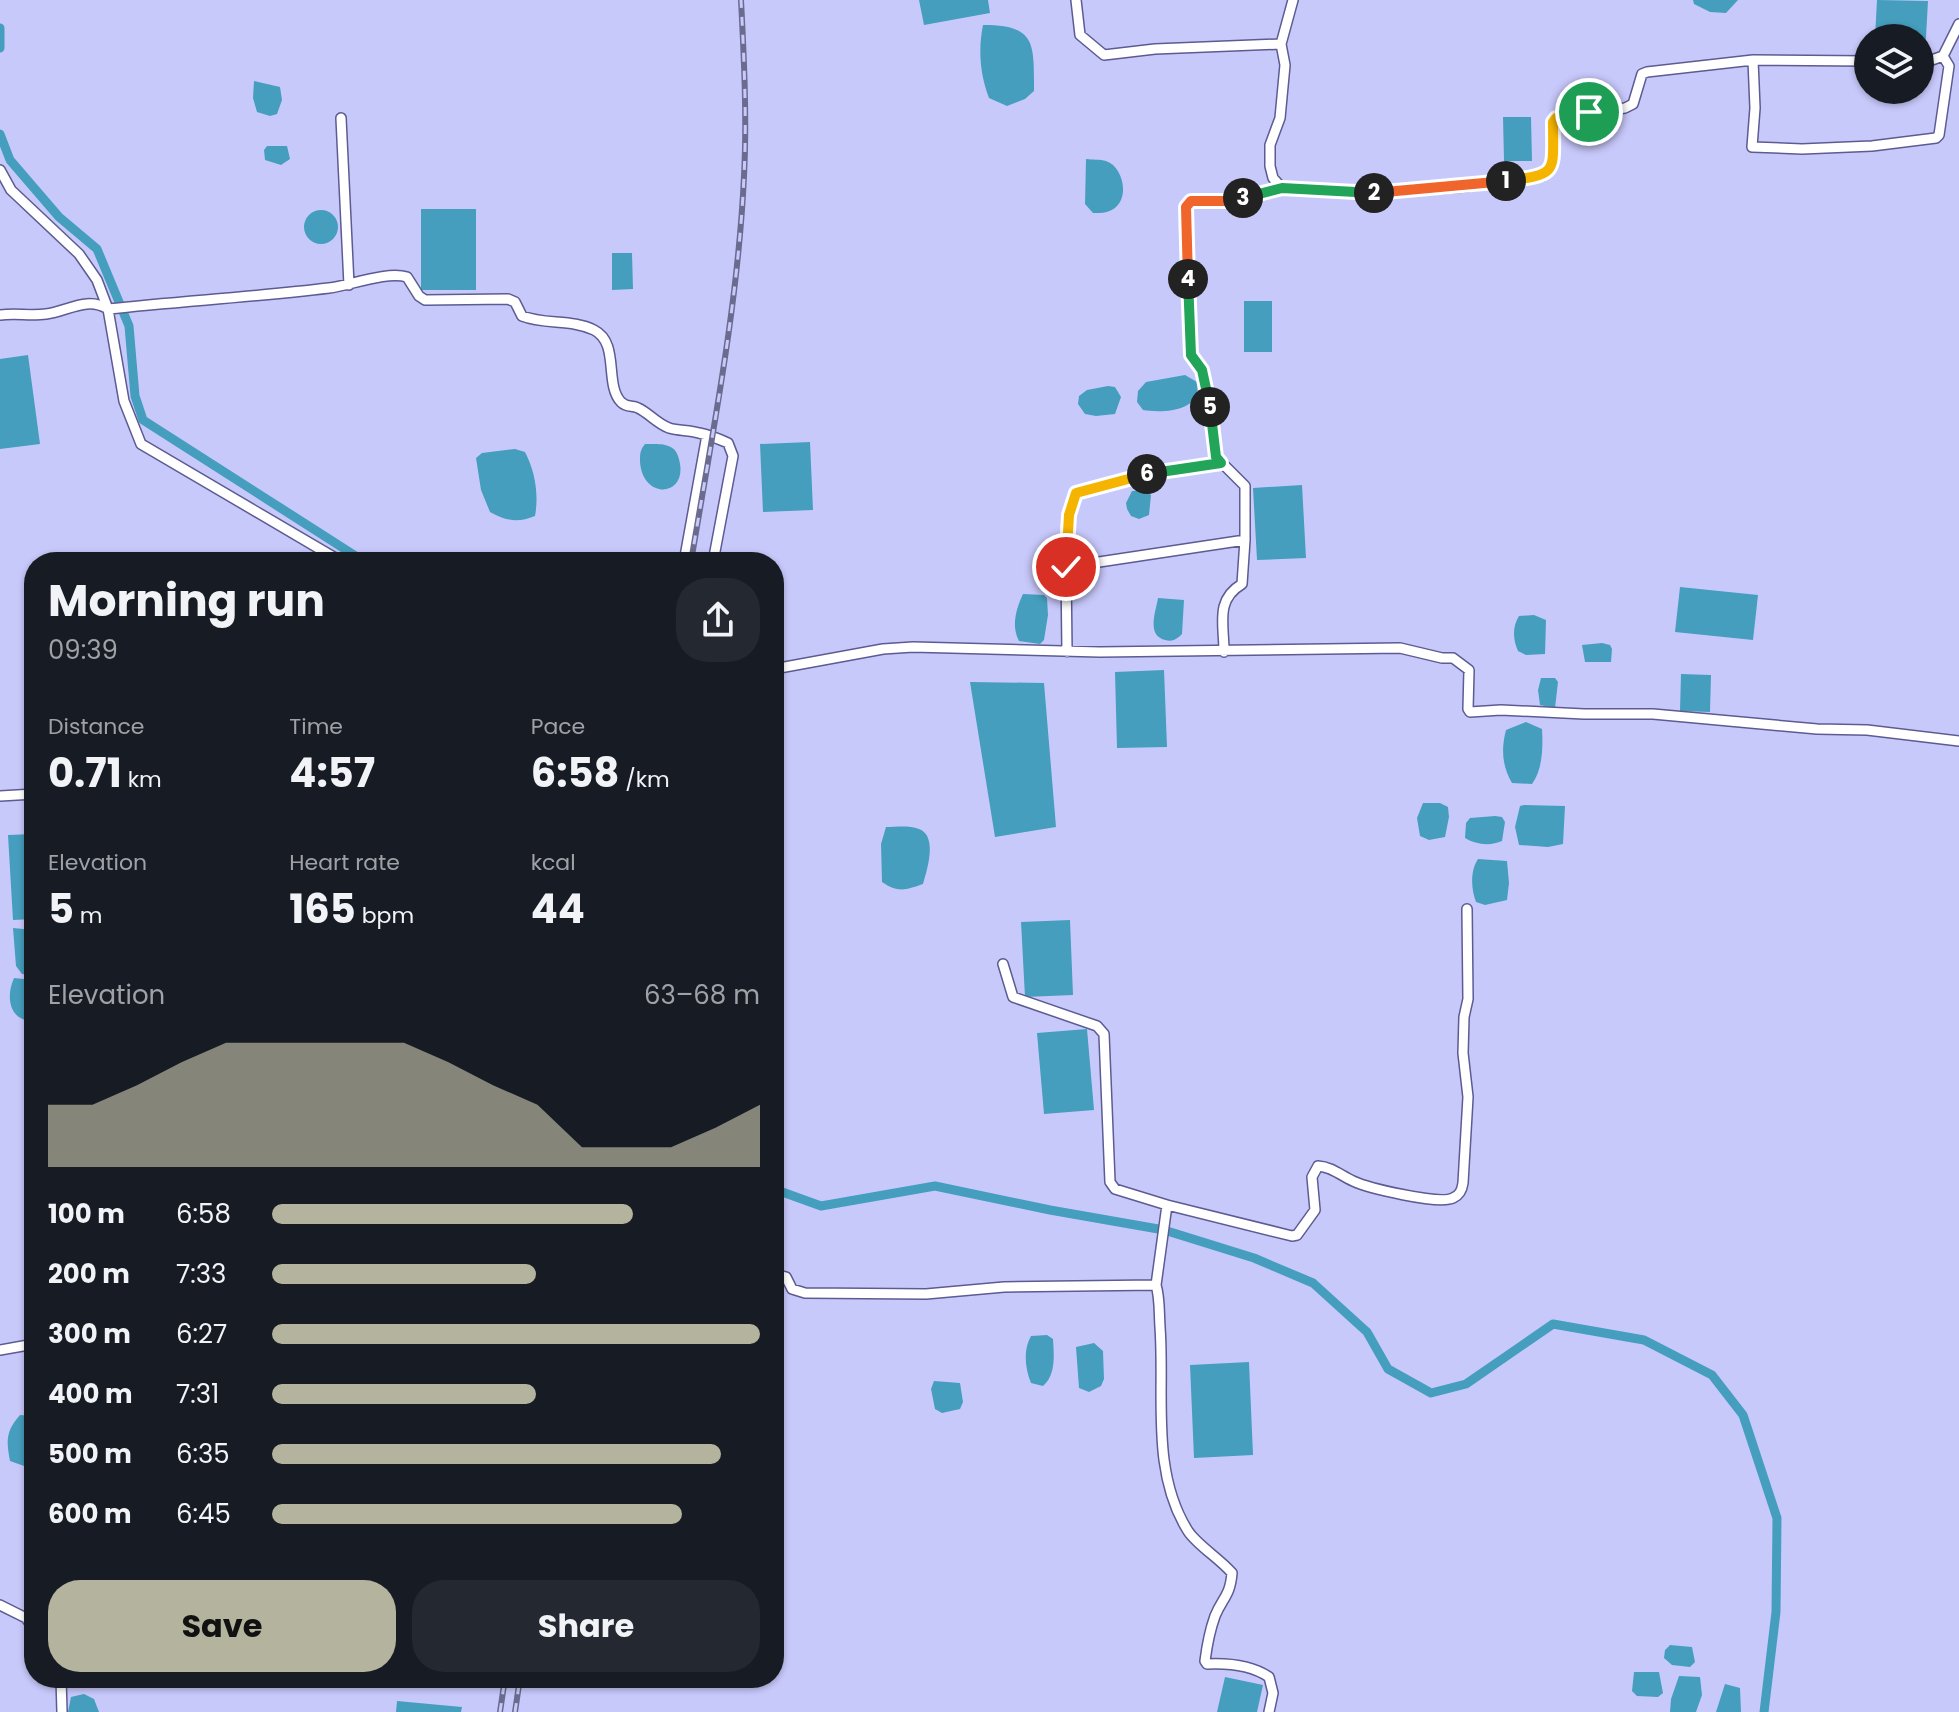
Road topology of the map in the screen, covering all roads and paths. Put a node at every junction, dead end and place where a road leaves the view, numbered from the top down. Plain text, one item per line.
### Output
1 (1076, 0) edge
2 (1293, 0) edge
3 (1959, 24) edge
4 (1281, 44) junction
5 (1943, 56) junction
6 (1934, 58) edge
7 (1753, 60) junction
8 (1854, 61) edge
9 (341, 118) dead end
10 (0, 170) edge
11 (1282, 188) junction
12 (349, 285) junction
13 (112, 309) junction
14 (0, 315) edge
15 (707, 435) junction
16 (1221, 463) junction
17 (1245, 540) junction
18 (325, 552) edge
19 (686, 552) edge
20 (715, 552) edge
21 (1066, 567) junction
22 (1067, 652) junction
23 (1224, 652) junction
24 (784, 667) edge
25 (1959, 741) edge
26 (24, 795) edge
27 (0, 796) edge
28 (1467, 909) dead end
29 (1003, 964) dead end
30 (1167, 1208) junction
31 (784, 1276) edge
32 (1156, 1285) junction
33 (24, 1346) edge
34 (0, 1350) edge
35 (0, 1605) edge
36 (24, 1617) edge
37 (61, 1688) edge
38 (62, 1712) edge
39 (1269, 1712) edge

1 - 4 street
2 - 4 street
3 - 5 street
4 - 11 street
5 - 6 street
5 - 7 street
7 - 8 street
7 - 11 street
9 - 12 street
10 - 13 street
11 - 16 street
12 - 13 street
12 - 15 street
13 - 14 street
13 - 18 street
15 - 19 street
15 - 20 street
16 - 17 street
16 - 21 street
17 - 21 street
17 - 23 street
21 - 22 street
22 - 23 street
22 - 24 street
23 - 25 street
26 - 27 street
28 - 30 street
29 - 30 street
30 - 32 street
31 - 32 street
32 - 39 street
33 - 34 street
35 - 36 street
37 - 38 street

